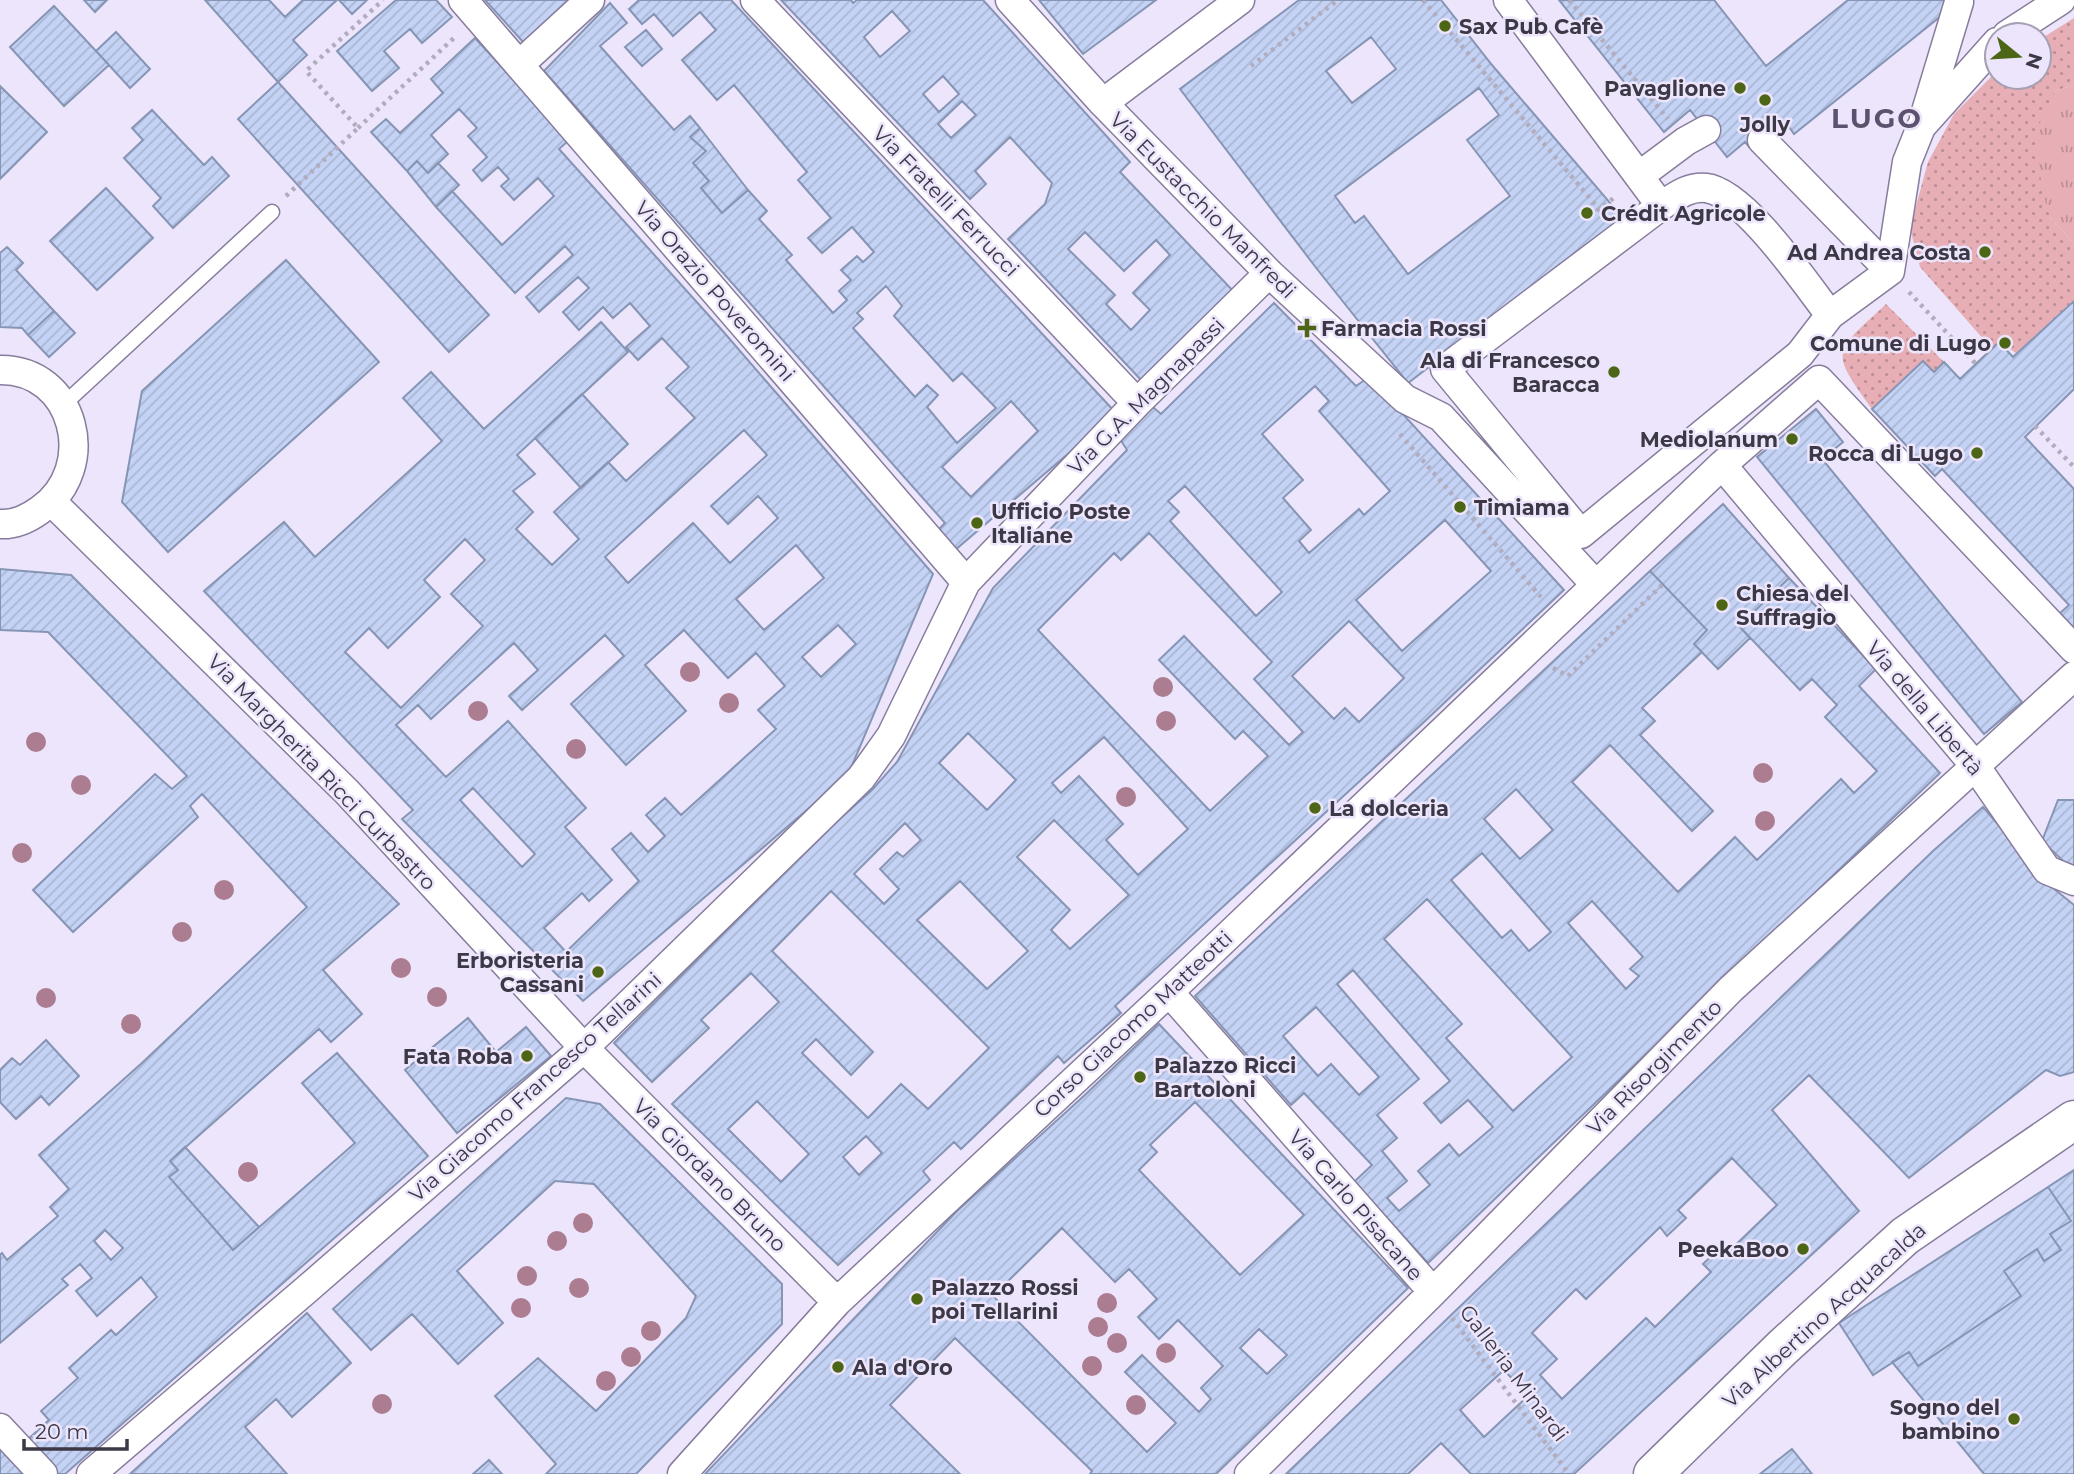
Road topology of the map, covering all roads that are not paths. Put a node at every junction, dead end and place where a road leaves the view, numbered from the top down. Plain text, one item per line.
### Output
1 (590, 0) edge
2 (755, 0) edge
3 (1010, 0) edge
4 (1240, 0) edge
5 (1508, 0) edge
6 (2061, 0) edge
7 (1959, 2) dead end
8 (470, 8) edge
9 (2029, 21) edge
10 (1983, 58) edge
11 (519, 65) junction
12 (1103, 103) junction
13 (1921, 127) junction
14 (1696, 136) road end
15 (1762, 140) dead end
16 (1639, 176) junction
17 (1661, 206) junction
18 (272, 212) dead end
19 (1890, 271) junction
20 (1269, 273) junction
21 (1830, 315) junction
22 (1445, 369) junction
23 (0, 370) edge
24 (1819, 380) junction
25 (1405, 399) junction
26 (1137, 403) junction
27 (63, 405) junction
28 (1722, 465) junction
29 (52, 502) junction
30 (0, 524) edge
31 (966, 582) junction
32 (1595, 584) junction
33 (2074, 649) edge
34 (2074, 676) edge
35 (1976, 767) junction
36 (2074, 881) edge
37 (1169, 992) junction
38 (584, 1048) junction
39 (2074, 1120) edge
40 (1433, 1292) junction
41 (836, 1302) junction
42 (0, 1428) edge
43 (43, 1474) edge
44 (91, 1474) edge
45 (682, 1474) edge
46 (1250, 1474) edge
47 (1653, 1474) edge

1 - 11 street
2 - 26 street, Via Fratelli Ferrucci
3 - 12 street, Via Eustacchio Manfredi
4 - 12 street
5 - 16 street
6 - 9 street
7 - 13 street
8 - 11 street, Via Orazio Poveromini
10 - 13 street
11 - 31 street, Via Orazio Poveromini
12 - 20 street, Via Eustacchio Manfredi
13 - 19 street
14 - 16 street
15 - 19 street
16 - 17 street
17 - 21 street
17 - 22 street
18 - 27 lane
19 - 21 street
20 - 25 street, Via Eustacchio Manfredi
20 - 26 street, Via G.A. Magnapassi
21 - 22 street
21 - 24 street
22 - 25 street
23 - 27 street
24 - 28 street
24 - 33 street
25 - 32 street, Via Eustacchio Manfredi
26 - 31 street, Via G.A. Magnapassi
27 - 29 street
28 - 32 street, Corso Giacomo Matteotti
28 - 35 street, Via della Libertà
29 - 30 street
29 - 38 street, Via Margherita Ricci Curbastro
31 - 38 street, Via Giacomo Francesco Tellarini
32 - 37 street, Corso Giacomo Matteotti
34 - 35 street, Via Risorgimento
35 - 36 street, Via della Libertà
35 - 40 street, Via Risorgimento
37 - 40 street, Via Carlo Pisacane
37 - 41 street, Corso Giacomo Matteotti
38 - 41 street, Via Giordano Bruno
38 - 44 street, Via Giacomo Francesco Tellarini
39 - 47 main road, Via Albertino Acquacalda
40 - 46 street, Via Risorgimento
41 - 45 street, Corso Giacomo Matteotti
42 - 43 street

